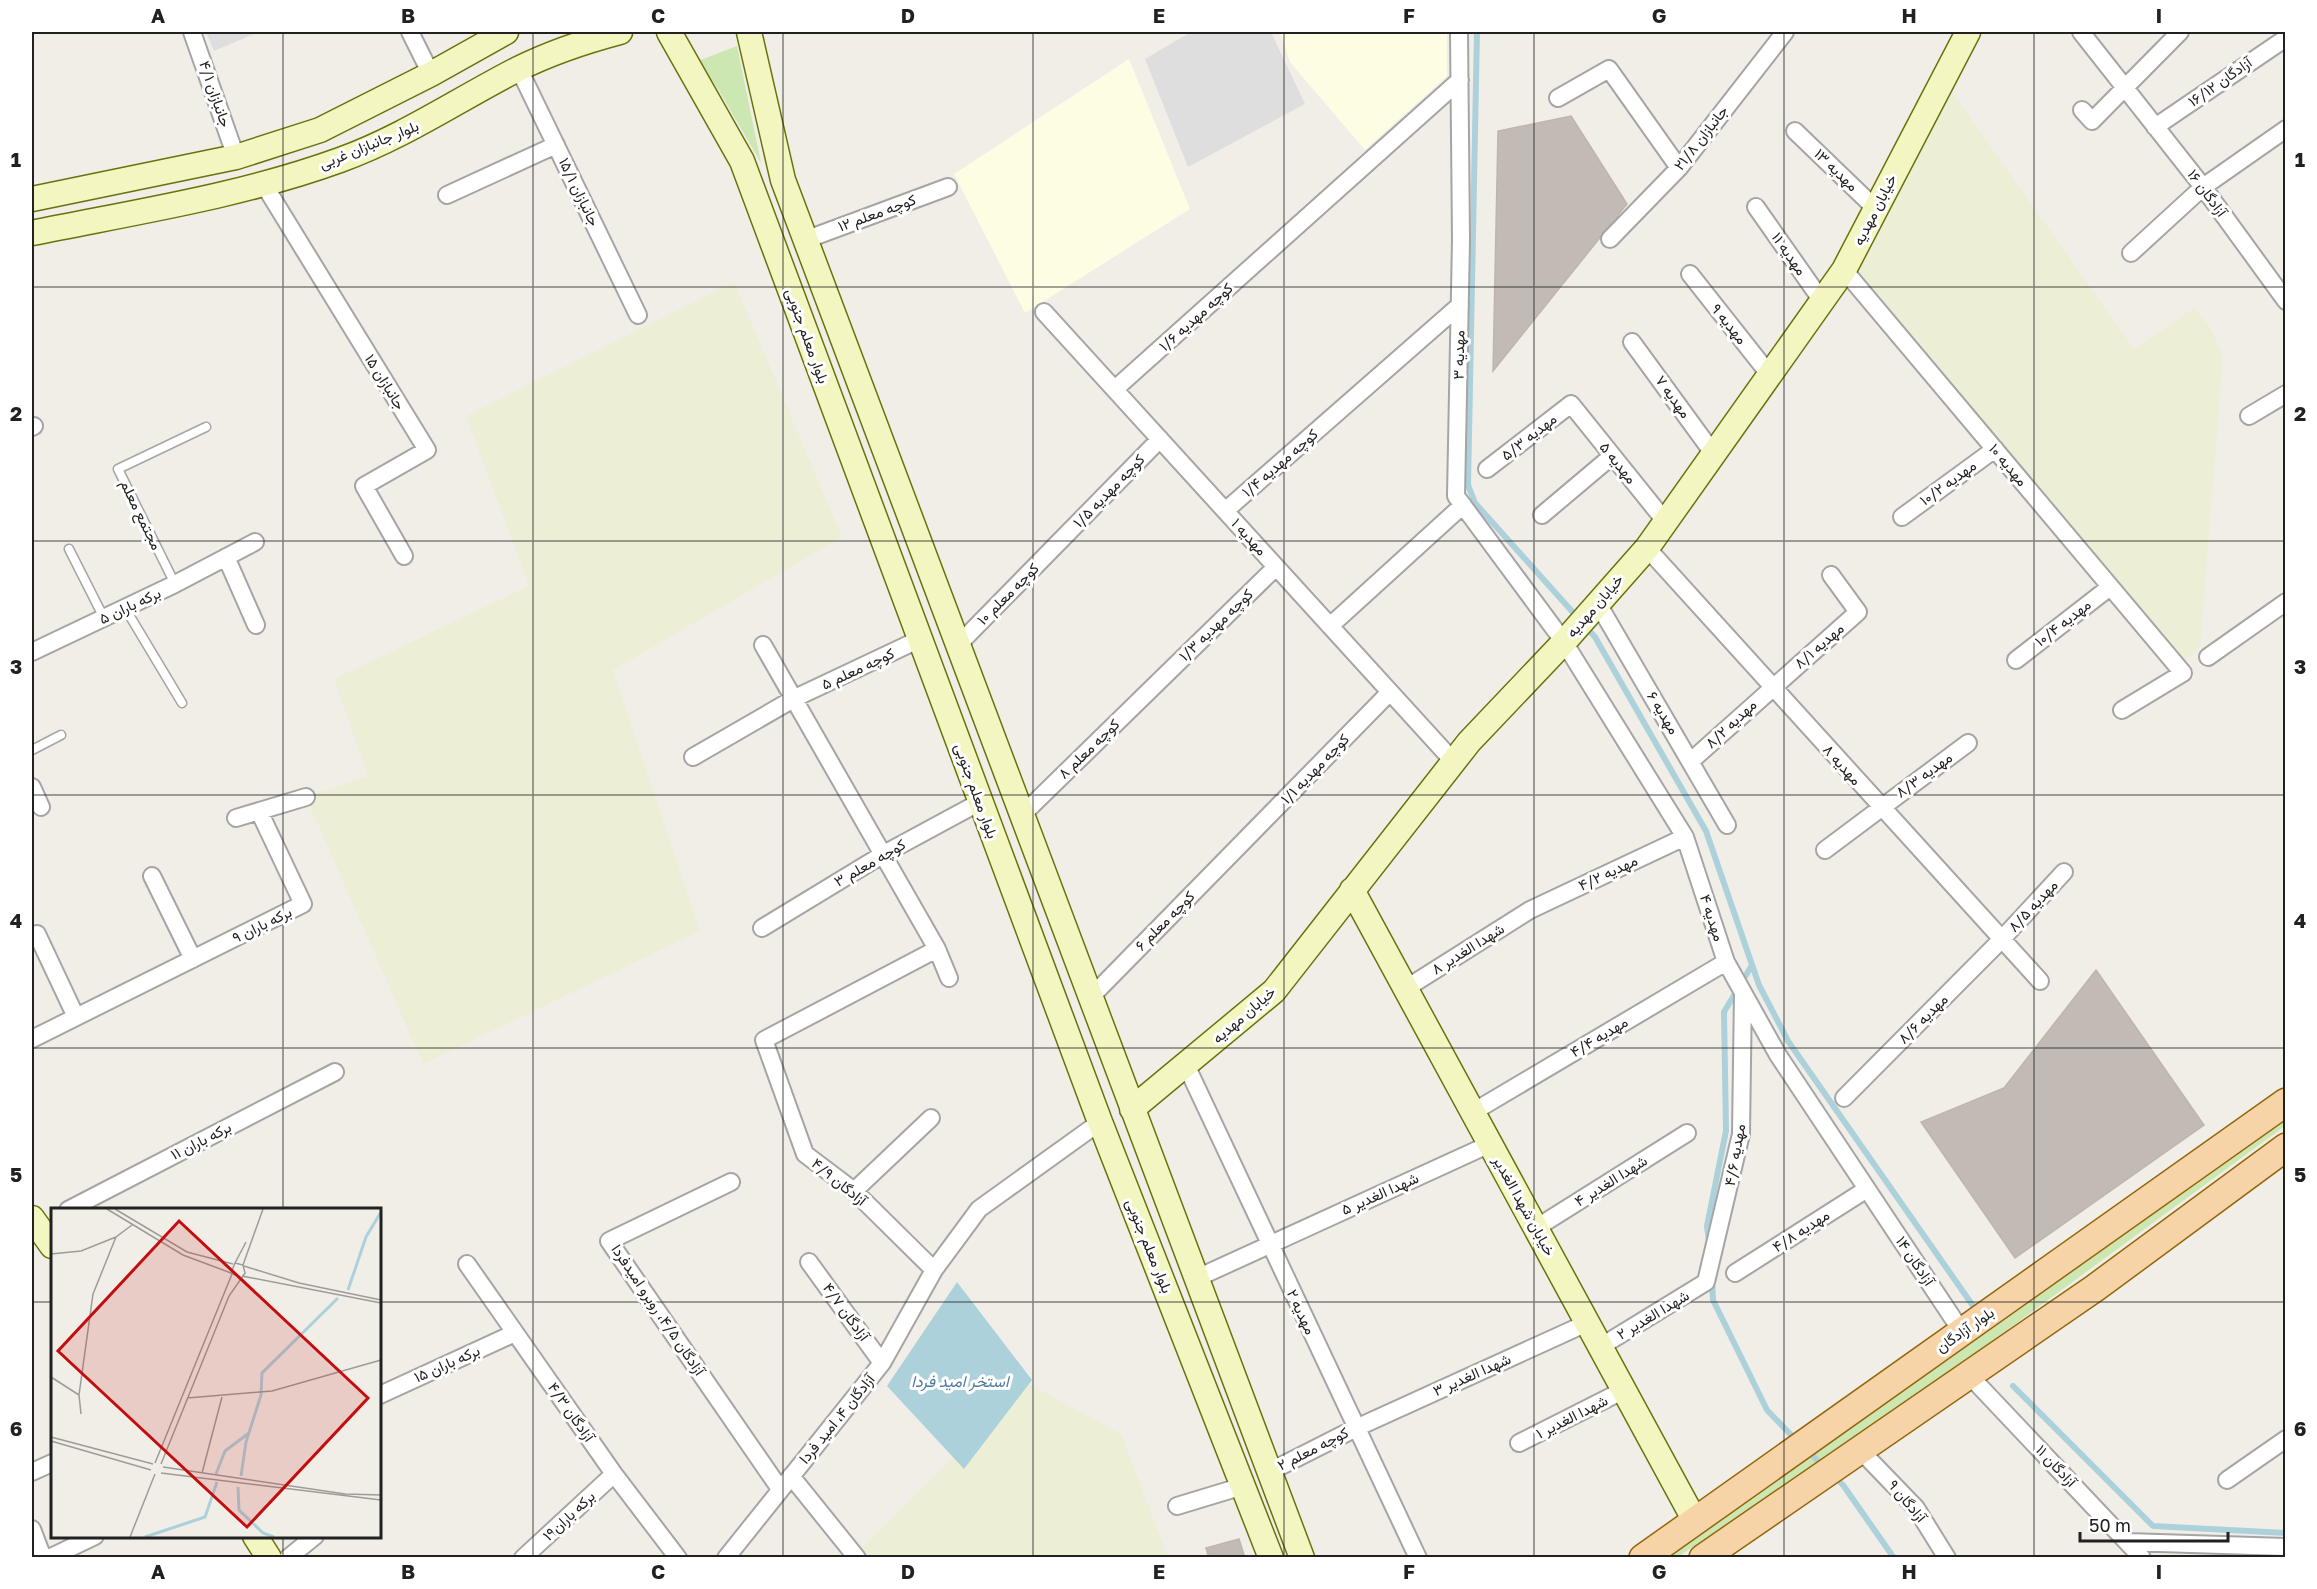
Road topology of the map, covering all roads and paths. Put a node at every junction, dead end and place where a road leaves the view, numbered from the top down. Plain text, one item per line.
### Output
1 (192, 32) edge
2 (410, 32) edge
3 (620, 32) edge
4 (669, 32) edge
5 (749, 32) edge
6 (1459, 32) edge
7 (1785, 32) edge
8 (1968, 32) edge
9 (2081, 32) edge
10 (2180, 32) edge
11 (502, 34) edge
12 (2286, 38) edge
13 (519, 69) junction
14 (431, 74) junction
15 (1460, 80) junction
16 (2124, 88) junction
17 (1558, 98) dead end
18 (2082, 110) dead end
19 (2156, 127) junction
20 (2286, 129) edge
21 (1796, 131) dead end
22 (556, 145) junction
23 (236, 157) junction
24 (1679, 168) junction
25 (263, 183) junction
26 (948, 187) dead end
27 (2203, 188) junction
28 (447, 195) dead end
29 (32, 199) edge
30 (1756, 207) dead end
31 (1876, 209) junction
32 (32, 233) edge
33 (1610, 239) dead end
34 (805, 240) junction
35 (2131, 253) dead end
36 (1844, 270) junction
37 (1690, 274) dead end
38 (1822, 301) junction
39 (2286, 301) edge
40 (1460, 305) junction
41 (1044, 312) dead end
42 (638, 315) dead end
43 (1632, 342) dead end
44 (1769, 374) junction
45 (1115, 389) junction
46 (2286, 394) edge
47 (1570, 404) joint
48 (2249, 416) dead end
49 (206, 427) dead end
50 (1160, 439) junction
51 (1995, 449) junction
52 (1713, 453) junction
53 (1612, 456) junction
54 (1487, 469) dead end
55 (1463, 505) junction
56 (1225, 511) junction
57 (1542, 515) dead end
58 (1902, 518) dead end
59 (1665, 521) junction
60 (255, 542) dead end
61 (1059, 542) joint
62 (1647, 548) junction
63 (69, 549) dead end
64 (404, 556) dead end
65 (226, 557) junction
66 (1276, 567) junction
67 (1831, 575) dead end
68 (175, 584) junction
69 (2110, 587) junction
70 (1597, 602) junction
71 (2286, 602) edge
72 (125, 608) junction
73 (104, 618) junction
74 (256, 625) dead end
75 (1330, 626) junction
76 (920, 639) junction
77 (1564, 642) junction
78 (763, 645) dead end
79 (958, 645) junction
80 (32, 652) edge
81 (2208, 657) dead end
82 (2016, 660) dead end
83 (1157, 683) joint
84 (1772, 687) junction
85 (1390, 692) junction
86 (795, 698) junction
87 (182, 703) dead end
88 (2122, 710) dead end
89 (62, 735) dead end
90 (1968, 742) dead end
91 (32, 750) edge
92 (693, 757) dead end
93 (1453, 761) junction
94 (1691, 761) junction
95 (32, 787) edge
96 (306, 797) dead end
97 (980, 802) junction
98 (41, 807) dead end
99 (1880, 807) junction
100 (260, 811) junction
101 (1022, 815) junction
102 (236, 818) dead end
103 (1727, 825) dead end
104 (1685, 837) junction
105 (1240, 845) joint
106 (1825, 850) dead end
107 (882, 855) junction
108 (2064, 872) dead end
109 (152, 876) dead end
110 (1352, 890) junction
111 (1530, 910) joint
112 (762, 928) dead end
113 (37, 934) dead end
114 (2001, 940) junction
115 (937, 949) junction
116 (193, 959) junction
117 (1726, 962) junction
118 (949, 978) dead end
119 (2040, 981) dead end
120 (1405, 988) junction
121 (1743, 989) junction
122 (1090, 998) junction
123 (76, 1017) junction
124 (32, 1039) edge
125 (1186, 1065) junction
126 (335, 1072) dead end
127 (1844, 1098) dead end
128 (2286, 1101) edge
129 (1132, 1109) junction
130 (1473, 1112) junction
131 (931, 1118) dead end
132 (1100, 1122) junction
133 (1687, 1133) dead end
134 (1490, 1144) junction
135 (2286, 1147) edge
136 (731, 1182) dead end
137 (1867, 1189) junction
138 (854, 1191) junction
139 (70, 1208) edge
140 (40, 1220) edge
141 (1536, 1228) junction
142 (51, 1244) edge
143 (1269, 1244) junction
144 (809, 1262) dead end
145 (467, 1264) dead end
146 (934, 1270) junction
147 (1735, 1273) dead end
148 (1197, 1278) junction
149 (1706, 1282) joint
150 (1587, 1323) junction
151 (1962, 1332) junction
152 (515, 1333) junction
153 (1223, 1345) junction
154 (1600, 1347) junction
155 (1193, 1358) junction
156 (882, 1363) junction
157 (1969, 1375) junction
158 (1624, 1390) junction
159 (381, 1395) edge
160 (1356, 1428) junction
161 (2286, 1439) edge
162 (1519, 1443) dead end
163 (1860, 1450) junction
164 (51, 1463) edge
165 (1271, 1471) junction
166 (32, 1472) edge
167 (614, 1474) junction
168 (791, 1476) junction
169 (2228, 1480) dead end
170 (1243, 1486) junction
171 (780, 1490) junction
172 (1177, 1506) dead end
173 (1695, 1521) junction
174 (32, 1528) edge
175 (88, 1538) edge
176 (256, 1538) edge
177 (312, 1538) edge
178 (2127, 1542) junction
179 (2286, 1547) edge
180 (41, 1552) edge
181 (269, 1557) edge
182 (288, 1557) edge
183 (523, 1557) edge
184 (678, 1557) edge
185 (726, 1557) edge
186 (857, 1557) edge
187 (1271, 1557) edge
188 (1302, 1557) edge
189 (1418, 1557) edge
190 (1643, 1557) edge
191 (1703, 1557) edge
192 (1947, 1557) edge
193 (2142, 1557) edge

1 - 23 street, جانبازان ۴/۱
2 - 14 street
3 - 13 main road, بلوار جانبازان غربی
4 - 76 main road, بلوار معلم جنوبی
5 - 34 main road
6 - 15 street, مهدیه ۳
7 - 24 street, جانبازان ۲۱/۸
8 - 31 main road, خیابان مهدیه
9 - 16 street, آزادگان ۱۶
10 - 16 street
11 - 13 main road
11 - 14 main road
12 - 19 street, آزادگان ۱۶/۱۲
13 - 22 street, جانبازان ۱۵/۱
13 - 25 main road, بلوار جانبازان غربی
14 - 23 main road
15 - 40 street, مهدیه ۳
15 - 45 street, کوچه مهدیه ۱/۶
16 - 18 street
16 - 19 street, آزادگان ۱۶
17 - 24 street
19 - 27 street, آزادگان ۱۶
20 - 27 street
21 - 31 street, مهدیه ۱۳
22 - 28 street
22 - 42 street, جانبازان ۱۵/۱
23 - 29 main road
24 - 33 street, جانبازان ۲۱/۸
25 - 32 main road, بلوار جانبازان غربی
25 - 64 street, جانبازان ۱۵
26 - 34 street, کوچه معلم ۱۲
27 - 35 street
27 - 39 street, آزادگان ۱۶
30 - 38 street, مهدیه ۱۱
31 - 36 main road, خیابان مهدیه
34 - 79 main road
36 - 38 main road, خیابان مهدیه
36 - 51 street, مهدیه ۱۰
37 - 44 street, مهدیه ۹
38 - 44 main road, خیابان مهدیه
40 - 55 street, مهدیه ۳
40 - 56 street, کوچه مهدیه ۱/۴
41 - 45 street, مهدیه ۱
43 - 52 street, مهدیه ۷
44 - 52 main road, خیابان مهدیه
45 - 50 street, مهدیه ۱
46 - 48 street
47 - 53 street, مهدیه ۵
47 - 54 street, مهدیه ۵/۳
49 - 68 lane, مجتمع معلم
50 - 56 street, مهدیه ۱
50 - 61 street, کوچه مهدیه ۱/۵
51 - 58 street, مهدیه ۱۰/۲
51 - 69 street, مهدیه ۱۰
52 - 59 main road, خیابان مهدیه
53 - 57 street
53 - 59 street, مهدیه ۵
55 - 75 street
55 - 77 street, مهدیه ۳
56 - 66 street, مهدیه ۱
59 - 62 main road, خیابان مهدیه
60 - 65 street, برکه باران ۵
61 - 79 street, کوچه معلم ۱۰
62 - 70 main road, خیابان مهدیه
62 - 84 street, مهدیه ۸
63 - 73 lane
65 - 68 street, برکه باران ۵
65 - 74 street
66 - 75 street, مهدیه ۱
66 - 83 street, کوچه مهدیه ۱/۳
67 - 84 street, مهدیه ۸/۱
68 - 72 street, برکه باران ۵
69 - 82 street, مهدیه ۱۰/۴
69 - 88 street, مهدیه ۱۰
70 - 77 main road, خیابان مهدیه
70 - 94 street, مهدیه ۶
71 - 81 street
72 - 73 street, برکه باران ۵
72 - 87 lane
73 - 80 street, برکه باران ۵
75 - 85 street, مهدیه ۱
76 - 86 street, کوچه معلم ۵
76 - 97 main road, بلوار معلم جنوبی
77 - 93 main road, خیابان مهدیه
77 - 104 street, مهدیه ۴
78 - 86 street
79 - 101 main road
83 - 101 street, کوچه معلم ۸
84 - 94 street, مهدیه ۸/۲
84 - 99 street, مهدیه ۸
85 - 93 street, مهدیه ۱
85 - 105 street, کوچه مهدیه ۱/۱
86 - 92 street, کوچه معلم ۵
86 - 107 street
89 - 91 lane
90 - 99 street, مهدیه ۸/۳
93 - 110 main road, خیابان مهدیه
94 - 103 street, مهدیه ۶
95 - 98 street
96 - 100 street
97 - 107 street, کوچه معلم ۳
97 - 132 main road, بلوار معلم جنوبی
99 - 106 street, مهدیه ۸/۳
99 - 114 street, مهدیه ۸
100 - 102 street
100 - 116 street, برکه باران ۹
101 - 122 main road
104 - 111 street, مهدیه ۴/۲
104 - 117 street, مهدیه ۴
105 - 122 street, کوچه معلم ۶
107 - 112 street, کوچه معلم ۳
107 - 115 street
108 - 114 street, مهدیه ۸/۵
109 - 116 street
110 - 120 main road, خیابان شهدا الغدیر
110 - 125 main road, خیابان مهدیه
111 - 120 street, شهدا الغدیر ۸
113 - 123 street
114 - 119 street, مهدیه ۸
114 - 127 street, مهدیه ۸/۶
115 - 118 street
115 - 138 street, آزادگان ۴/۹
116 - 123 street, برکه باران ۹
117 - 121 street, مهدیه ۴
117 - 130 street, مهدیه ۴/۴
120 - 130 main road, خیابان شهدا الغدیر
121 - 137 street, مهدیه ۴
121 - 149 street, مهدیه ۴/۶
122 - 129 main road
123 - 124 street, برکه باران ۹
125 - 129 main road, خیابان مهدیه
125 - 143 street, مهدیه ۲
126 - 139 street, برکه باران ۱۱
128 - 151 main road, بلوار آزادگان
129 - 148 main road
130 - 134 main road, خیابان شهدا الغدیر
131 - 138 street
132 - 146 street, آزادگان ۴، امید فردا
132 - 155 main road, بلوار معلم جنوبی
133 - 141 street, شهدا الغدیر ۴
134 - 141 main road, خیابان شهدا الغدیر
134 - 143 street, شهدا الغدیر ۵
135 - 157 main road
136 - 171 street, آزادگان ۴/۵، روبرو امیدفردا
137 - 147 street, مهدیه ۴/۸
137 - 151 street, آزادگان ۱۴
138 - 146 street, آزادگان ۴/۹
140 - 142 main road
141 - 150 main road, خیابان شهدا الغدیر
143 - 148 street, شهدا الغدیر ۵
143 - 160 street, مهدیه ۲
144 - 156 street, آزادگان ۴/۷
145 - 152 street, آزادگان ۴/۳
146 - 156 street, آزادگان ۴، امید فردا
148 - 153 main road
149 - 154 street, شهدا الغدیر ۲
150 - 154 main road, خیابان شهدا الغدیر
150 - 160 street, شهدا الغدیر ۳
151 - 173 main road, بلوار آزادگان
152 - 159 street, برکه باران ۱۵
152 - 167 street, آزادگان ۴/۳
153 - 155 main road
153 - 165 main road
154 - 158 main road, خیابان شهدا الغدیر
155 - 170 main road, بلوار معلم جنوبی
156 - 168 street, آزادگان ۴، امید فردا
157 - 163 main road
157 - 178 street, آزادگان ۱۱
158 - 162 street, شهدا الغدیر ۱
158 - 173 main road, خیابان شهدا الغدیر
160 - 165 street, کوچه معلم ۲
160 - 189 street, مهدیه ۲
161 - 169 street
163 - 191 main road
163 - 192 street, آزادگان ۹
164 - 166 street
165 - 188 main road
167 - 183 street, برکه باران۱۹
167 - 184 street, آزادگان ۴/۳
168 - 171 street, آزادگان ۴، امید فردا
168 - 186 street
170 - 172 street
170 - 187 main road, بلوار معلم جنوبی
171 - 185 street, آزادگان ۴، امید فردا
173 - 190 main road, بلوار آزادگان
174 - 180 street
175 - 180 street
176 - 181 main road
177 - 182 street
178 - 179 street
178 - 193 street, آزادگان ۱۱

